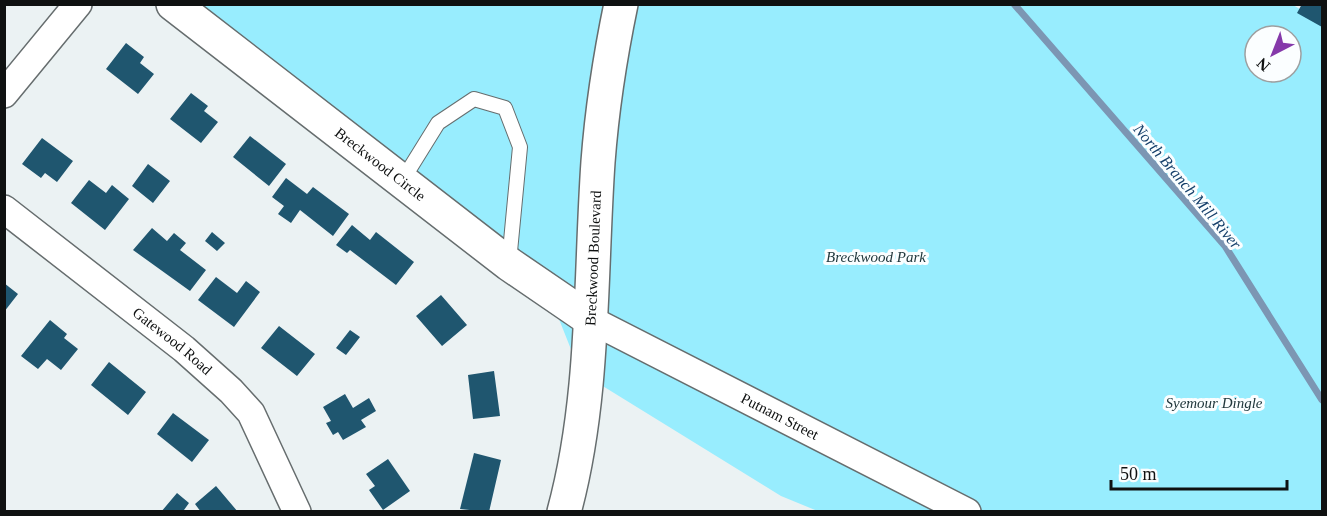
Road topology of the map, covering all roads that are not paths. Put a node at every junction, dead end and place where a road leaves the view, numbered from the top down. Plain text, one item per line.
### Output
1 (78, 4) edge
2 (173, 4) edge
3 (621, 4) edge
4 (4, 94) edge
5 (401, 182) junction
6 (4, 209) edge
7 (509, 264) junction
8 (591, 320) junction
9 (297, 512) edge
10 (564, 512) edge
11 (967, 512) edge

1 - 4 street
2 - 5 street, Breckwood Circle
3 - 8 street, Breckwood Boulevard
5 - 7 street, Breckwood Circle
5 - 7 lane
6 - 9 street, Gatewood Road
7 - 8 street, Breckwood Circle
8 - 10 street, Breckwood Boulevard
8 - 11 street, Putnam Street

